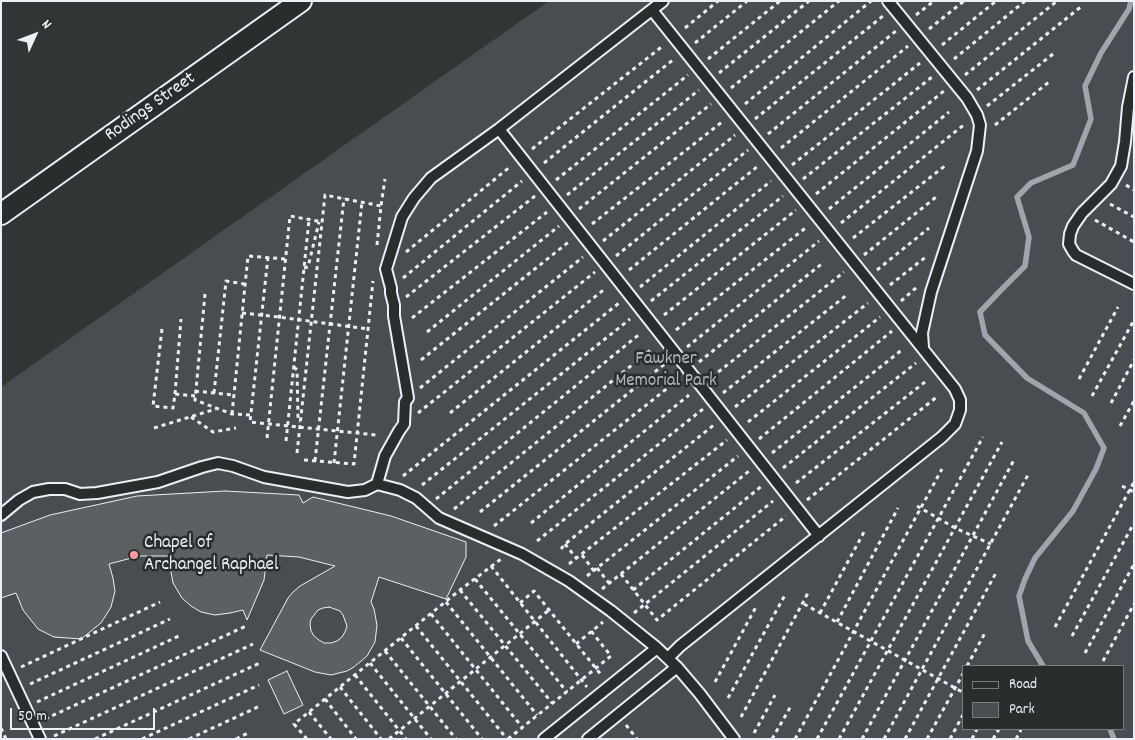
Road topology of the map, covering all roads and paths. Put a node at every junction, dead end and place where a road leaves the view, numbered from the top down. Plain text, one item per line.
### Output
1 (301, 1) edge
2 (663, 1) edge
3 (718, 1) edge
4 (747, 1) edge
5 (780, 1) edge
6 (809, 1) edge
7 (839, 1) edge
8 (870, 1) edge
9 (934, 1) edge
10 (964, 1) edge
11 (996, 1) edge
12 (1025, 1) edge
13 (1057, 1) edge
14 (890, 5) edge
15 (1082, 6) dead end
16 (652, 10) junction
17 (906, 24) junction
18 (673, 38) junction
19 (918, 38) junction
20 (684, 52) junction
21 (930, 54) junction
22 (1053, 54) dead end
23 (698, 68) junction
24 (942, 68) junction
25 (1134, 77) edge
26 (709, 82) junction
27 (1049, 82) dead end
28 (954, 83) junction
29 (720, 96) junction
30 (967, 98) junction
31 (948, 112) dead end
32 (734, 113) junction
33 (977, 115) junction
34 (745, 127) junction
35 (499, 129) junction
36 (979, 138) junction
37 (757, 143) junction
38 (769, 157) junction
39 (521, 158) junction
40 (946, 165) dead end
41 (532, 172) junction
42 (782, 173) junction
43 (386, 179) dead end
44 (545, 188) junction
45 (936, 197) dead end
46 (1098, 197) junction
47 (344, 198) junction
48 (362, 202) junction
49 (806, 202) junction
50 (557, 204) junction
51 (381, 206) junction
52 (1082, 213) junction
53 (1, 214) edge
54 (1134, 217) edge
55 (568, 218) junction
56 (818, 218) junction
57 (309, 220) junction
58 (320, 222) junction
59 (929, 228) dead end
60 (830, 232) junction
61 (580, 233) junction
62 (854, 238) dead end
63 (949, 239) junction
64 (1134, 242) edge
65 (594, 249) junction
66 (376, 252) dead end
67 (268, 257) junction
68 (285, 259) junction
69 (824, 262) dead end
70 (854, 263) junction
71 (605, 264) junction
72 (304, 268) junction
73 (386, 269) junction
74 (938, 271) junction
75 (871, 274) dead end
76 (373, 280) dead end
77 (617, 280) junction
78 (245, 284) junction
79 (1134, 284) edge
80 (391, 288) junction
81 (205, 294) dead end
82 (848, 294) dead end
83 (879, 294) junction
84 (629, 295) junction
85 (394, 306) junction
86 (1118, 307) dead end
87 (891, 308) junction
88 (242, 313) junction
89 (637, 314) dead end
90 (262, 315) junction
91 (280, 316) junction
92 (412, 318) dead end
93 (181, 319) dead end
94 (299, 319) junction
95 (1134, 320) edge
96 (310, 321) junction
97 (330, 323) junction
98 (652, 324) junction
99 (349, 326) junction
100 (368, 328) junction
101 (162, 329) dead end
102 (427, 332) dead end
103 (664, 339) junction
104 (923, 348) junction
105 (903, 349) dead end
106 (676, 355) junction
107 (421, 360) dead end
108 (1134, 360) edge
109 (294, 367) junction
110 (689, 371) junction
111 (1079, 379) dead end
112 (701, 386) junction
113 (195, 393) junction
114 (214, 393) junction
115 (175, 394) junction
116 (233, 395) dead end
117 (938, 396) dead end
118 (1092, 396) dead end
119 (408, 398) junction
120 (713, 401) junction
121 (1134, 401) edge
122 (1111, 403) dead end
123 (217, 408) junction
124 (450, 413) dead end
125 (232, 414) junction
126 (250, 415) junction
127 (190, 417) junction
128 (300, 422) junction
129 (748, 422) dead end
130 (268, 424) junction
131 (404, 424) junction
132 (1120, 426) dead end
133 (287, 427) junction
134 (154, 428) dead end
135 (236, 428) dead end
136 (300, 428) junction
137 (319, 430) junction
138 (337, 431) junction
139 (737, 432) junction
140 (356, 434) junction
141 (376, 435) dead end
142 (983, 437) dead end
143 (267, 438) dead end
144 (286, 441) dead end
145 (1002, 442) dead end
146 (297, 453) dead end
147 (304, 460) dead end
148 (1014, 460) dead end
149 (315, 461) junction
150 (761, 462) junction
151 (334, 463) junction
152 (942, 469) dead end
153 (1029, 473) dead end
154 (400, 478) dead end
155 (1134, 482) edge
156 (377, 484) junction
157 (422, 486) dead end
158 (1122, 486) dead end
159 (1130, 490) junction
160 (1134, 492) edge
161 (426, 507) junction
162 (919, 507) junction
163 (797, 508) junction
164 (898, 508) dead end
165 (480, 512) dead end
166 (1, 515) edge
167 (442, 519) junction
168 (938, 519) junction
169 (531, 523) dead end
170 (1134, 523) edge
171 (955, 528) junction
172 (864, 532) dead end
173 (482, 536) junction
174 (820, 536) junction
175 (972, 536) junction
176 (537, 541) dead end
177 (565, 544) dead end
178 (991, 544) junction
179 (514, 551) junction
180 (582, 554) junction
181 (577, 558) junction
182 (1134, 564) edge
183 (490, 566) junction
184 (997, 571) dead end
185 (557, 574) junction
186 (621, 574) junction
187 (475, 579) junction
188 (609, 583) junction
189 (460, 590) junction
190 (808, 593) dead end
191 (785, 595) dead end
192 (592, 597) junction
193 (160, 602) dead end
194 (446, 602) junction
195 (520, 603) junction
196 (804, 604) junction
197 (1134, 604) edge
198 (756, 607) dead end
199 (549, 610) junction
200 (614, 613) junction
201 (820, 613) junction
202 (431, 614) junction
203 (170, 619) dead end
204 (535, 622) junction
205 (837, 622) junction
206 (246, 626) dead end
207 (416, 626) junction
208 (1055, 627) dead end
209 (591, 631) junction
210 (854, 631) junction
211 (986, 631) dead end
212 (520, 634) junction
213 (181, 635) dead end
214 (1072, 636) dead end
215 (401, 638) junction
216 (871, 641) junction
217 (253, 644) dead end
218 (576, 644) junction
219 (505, 646) junction
220 (657, 648) junction
221 (888, 650) junction
222 (385, 651) junction
223 (1085, 653) dead end
224 (1, 656) edge
225 (490, 658) junction
226 (668, 658) junction
227 (905, 660) junction
228 (1102, 661) dead end
229 (262, 662) dead end
230 (370, 663) junction
231 (968, 665) edge
232 (677, 667) junction
233 (596, 668) junction
234 (476, 669) junction
235 (922, 670) junction
236 (9, 672) junction
237 (355, 675) junction
238 (962, 676) edge
239 (938, 679) junction
240 (581, 680) junction
241 (460, 682) junction
242 (715, 682) dead end
243 (259, 685) dead end
244 (610, 686) junction
245 (340, 687) junction
246 (955, 688) junction
247 (17, 690) junction
248 (567, 692) junction
249 (962, 692) edge
250 (445, 694) junction
251 (775, 695) dead end
252 (595, 698) junction
253 (728, 698) dead end
254 (325, 699) junction
255 (552, 703) junction
256 (260, 706) dead end
257 (430, 706) junction
258 (791, 706) dead end
259 (25, 707) junction
260 (309, 712) junction
261 (537, 715) junction
262 (741, 717) dead end
263 (415, 718) junction
264 (962, 718) edge
265 (33, 724) junction
266 (522, 727) junction
267 (1, 728) edge
268 (400, 730) junction
269 (1021, 730) edge
270 (250, 732) dead end
271 (754, 733) dead end
272 (6, 739) edge
273 (40, 739) edge
274 (49, 739) edge
275 (95, 739) edge
276 (142, 739) edge
277 (189, 739) edge
278 (236, 739) edge
279 (307, 739) edge
280 (331, 739) edge
281 (356, 739) edge
282 (381, 739) edge
283 (389, 739) edge
284 (406, 739) edge
285 (431, 739) edge
286 (456, 739) edge
287 (482, 739) edge
288 (507, 739) edge
289 (544, 739) edge
290 (588, 739) edge
291 (734, 739) edge
292 (772, 739) edge
293 (795, 739) edge
294 (817, 739) edge
295 (839, 739) edge
296 (862, 739) edge
297 (884, 739) edge
298 (905, 739) edge
299 (927, 739) edge
300 (950, 739) edge
301 (1016, 739) edge

1 - 53 street, Rodings Street
2 - 16 lane
3 - 18 path
4 - 20 path
5 - 23 path
6 - 26 path
7 - 29 path
8 - 32 path
9 - 17 path
10 - 19 path
11 - 21 path
12 - 24 path
13 - 28 path
14 - 17 lane
14 - 34 path
15 - 30 path
16 - 18 lane
16 - 35 lane
17 - 19 lane
17 - 37 path
18 - 20 lane
18 - 39 path
19 - 21 lane
19 - 38 path
20 - 23 lane
20 - 41 path
21 - 24 lane
21 - 42 path
22 - 33 path
23 - 26 lane
23 - 44 path
24 - 28 lane
25 - 46 lane
26 - 29 lane
26 - 50 path
27 - 36 path
28 - 30 lane
28 - 49 path
29 - 32 lane
29 - 55 path
30 - 33 lane
31 - 56 path
32 - 34 lane
32 - 61 path
33 - 36 lane
33 - 60 path
34 - 37 lane
34 - 65 path
35 - 39 lane
35 - 73 lane
36 - 63 lane
37 - 38 lane
37 - 71 path
38 - 42 lane
38 - 77 path
39 - 41 lane
39 - 73 path
40 - 62 path
41 - 44 lane
41 - 80 path
42 - 49 lane
42 - 84 path
43 - 51 path
44 - 50 lane
44 - 85 path
45 - 70 path
46 - 52 lane
46 - 54 path
47 - 48 path
47 - 58 path
47 - 97 path
48 - 51 path
48 - 99 path
49 - 56 lane
49 - 98 path
50 - 55 lane
50 - 92 path
51 - 66 path
52 - 64 path
52 - 79 lane
55 - 61 lane
55 - 102 path
56 - 60 lane
56 - 103 path
57 - 58 path
57 - 68 path
57 - 72 path
58 - 72 path
58 - 96 path
59 - 75 path
60 - 70 lane
60 - 106 path
61 - 65 lane
61 - 107 path
63 - 74 lane
63 - 83 path
65 - 71 lane
65 - 119 path
67 - 68 path
67 - 78 path
67 - 90 path
68 - 91 path
69 - 110 path
70 - 83 lane
70 - 112 path
71 - 77 lane
71 - 131 path
72 - 94 path
73 - 80 lane
74 - 87 path
74 - 104 lane
76 - 100 path
77 - 84 lane
77 - 124 path
78 - 88 path
78 - 114 path
80 - 85 lane
81 - 113 path
82 - 120 path
83 - 87 lane
84 - 98 lane
84 - 154 path
85 - 119 lane
86 - 111 path
87 - 104 lane
87 - 129 path
88 - 90 path
88 - 125 path
89 - 157 path
90 - 91 path
90 - 126 path
91 - 94 path
91 - 130 path
93 - 115 path
94 - 96 path
94 - 109 path
95 - 118 path
96 - 97 path
96 - 128 path
97 - 99 path
97 - 137 path
98 - 103 lane
98 - 161 path
99 - 100 path
99 - 138 path
100 - 140 path
101 - 115 path
103 - 106 lane
103 - 167 path
104 - 174 lane
105 - 150 path
106 - 110 lane
106 - 165 path
108 - 122 path
109 - 128 path
109 - 133 path
110 - 112 lane
110 - 173 path
112 - 120 lane
112 - 169 path
113 - 114 path
113 - 115 path
113 - 123 path
114 - 116 path
117 - 163 path
119 - 131 lane
120 - 139 lane
120 - 176 path
121 - 132 path
123 - 125 path
123 - 127 path
125 - 126 path
126 - 130 path
127 - 134 path
127 - 135 path
128 - 136 path
130 - 133 path
130 - 143 path
131 - 156 lane
133 - 136 path
133 - 144 path
136 - 137 path
136 - 146 path
137 - 138 path
137 - 149 path
138 - 140 path
138 - 151 path
139 - 150 lane
139 - 180 path
140 - 141 path
140 - 151 path
142 - 168 path
145 - 171 path
147 - 149 path
148 - 175 path
149 - 151 path
150 - 163 lane
150 - 186 path
152 - 162 path
153 - 178 path
155 - 159 path
156 - 161 lane
156 - 166 lane
158 - 159 path
159 - 160 path
159 - 208 path
161 - 167 lane
162 - 168 path
162 - 210 path
163 - 174 lane
163 - 186 path
164 - 205 path
167 - 173 lane
168 - 171 path
168 - 216 path
170 - 214 path
171 - 175 path
171 - 221 path
172 - 201 path
173 - 179 lane
174 - 226 lane
175 - 178 path
175 - 227 path
177 - 181 path
178 - 235 path
179 - 183 path
179 - 185 lane
180 - 181 path
180 - 188 path
181 - 185 path
182 - 223 path
183 - 187 path
183 - 195 path
184 - 239 path
185 - 192 lane
186 - 188 path
187 - 189 path
187 - 212 path
188 - 192 path
189 - 194 path
189 - 219 path
190 - 196 path
191 - 253 path
192 - 200 lane
193 - 236 path
194 - 202 path
194 - 225 path
195 - 199 path
195 - 204 path
196 - 201 path
196 - 262 path
197 - 228 path
198 - 242 path
199 - 204 path
199 - 218 path
200 - 209 path
200 - 220 lane
201 - 205 path
202 - 207 path
202 - 234 path
203 - 247 path
204 - 212 path
204 - 240 path
205 - 210 path
206 - 265 path
207 - 215 path
207 - 241 path
209 - 218 path
209 - 233 path
210 - 216 path
210 - 293 path
211 - 231 path
212 - 219 path
212 - 248 path
213 - 259 path
215 - 222 path
215 - 250 path
216 - 221 path
216 - 294 path
217 - 274 path
218 - 233 path
219 - 225 path
219 - 255 path
220 - 226 lane
220 - 244 lane
221 - 227 path
221 - 295 path
222 - 230 path
222 - 257 path
224 - 236 lane
225 - 234 path
225 - 261 path
226 - 232 lane
227 - 235 path
227 - 296 path
229 - 275 path
230 - 237 path
230 - 263 path
232 - 290 lane
232 - 291 lane
233 - 240 path
233 - 244 path
234 - 241 path
234 - 266 path
235 - 239 path
235 - 297 path
236 - 247 lane
237 - 245 path
237 - 268 path
238 - 246 path
239 - 246 path
239 - 298 path
240 - 248 path
240 - 252 path
241 - 250 path
241 - 288 path
243 - 276 path
244 - 252 lane
245 - 254 path
245 - 282 path
246 - 249 path
246 - 299 path
247 - 259 lane
248 - 255 path
250 - 257 path
250 - 287 path
251 - 271 path
252 - 289 lane
254 - 260 path
254 - 281 path
255 - 261 path
256 - 277 path
257 - 263 path
257 - 286 path
258 - 292 path
259 - 265 lane
260 - 279 path
260 - 280 path
261 - 266 path
263 - 268 path
263 - 285 path
264 - 300 path
265 - 273 lane
266 - 288 path
267 - 272 path
268 - 283 path
268 - 284 path
269 - 301 path
270 - 278 path

